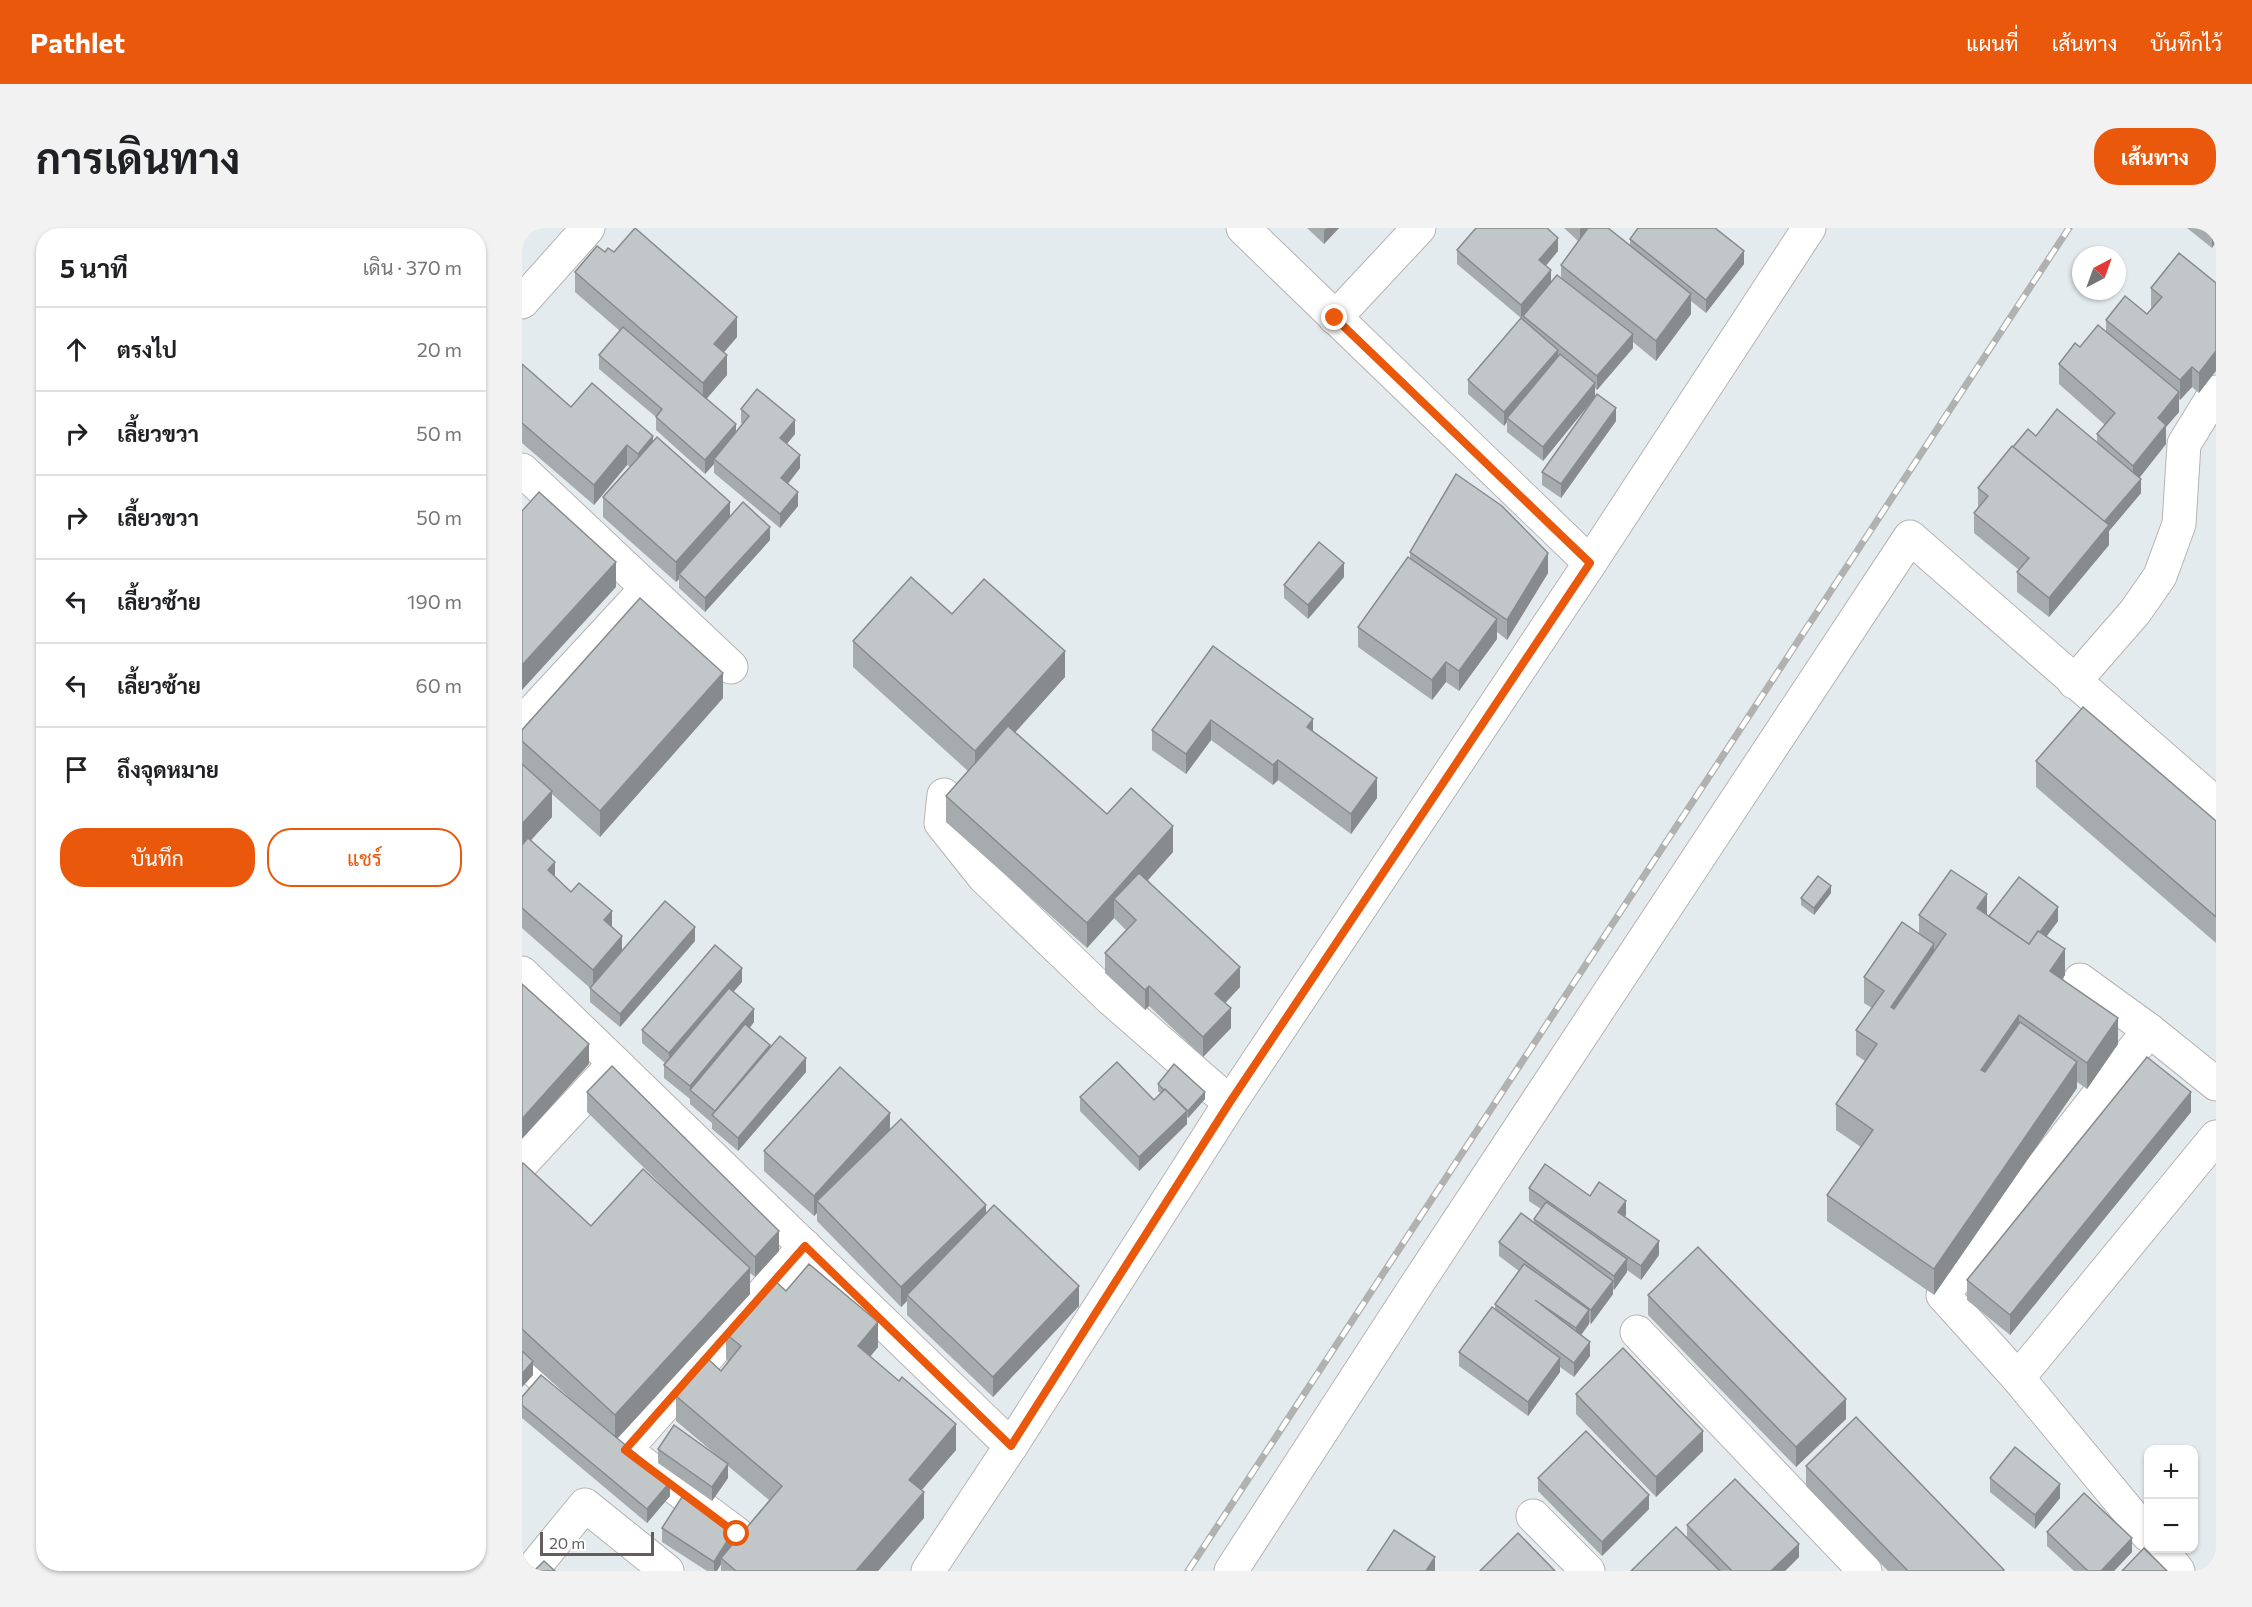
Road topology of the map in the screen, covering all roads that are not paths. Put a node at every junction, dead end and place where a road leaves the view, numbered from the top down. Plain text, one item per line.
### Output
1 (588, 228) edge
2 (1243, 228) edge
3 (1419, 228) edge
4 (1809, 228) edge
5 (522, 302) edge
6 (1335, 318) junction
7 (2216, 392) edge
8 (522, 470) edge
9 (1590, 563) junction
10 (647, 588) junction
11 (731, 667) dead end
12 (2074, 682) junction
13 (522, 723) edge
14 (944, 795) edge
15 (2216, 804) edge
16 (522, 973) edge
17 (2080, 981) dead end
18 (2149, 1030) junction
19 (615, 1063) junction
20 (2216, 1084) edge
21 (1230, 1102) junction
22 (2216, 1137) edge
23 (522, 1163) edge
24 (805, 1246) junction
25 (1637, 1332) dead end
26 (522, 1359) edge
27 (2018, 1378) junction
28 (1011, 1446) junction
29 (625, 1450) junction
30 (1533, 1516) dead end
31 (2144, 1530) edge
32 (737, 1534) dead end
33 (2164, 1553) edge
34 (531, 1571) edge
35 (667, 1571) edge
36 (928, 1571) edge
37 (1231, 1571) edge
38 (1588, 1571) edge
39 (1865, 1571) edge
40 (2178, 1571) edge

1 - 5 street
2 - 6 street
3 - 6 street
4 - 9 street
6 - 9 street
7 - 12 street
8 - 10 street
9 - 21 street
10 - 11 street
10 - 13 street
12 - 15 street
12 - 37 street
14 - 21 street
16 - 19 street
17 - 18 street
18 - 20 street
18 - 27 street
19 - 23 street
19 - 24 street
21 - 28 street
22 - 27 street
24 - 28 street
24 - 29 street
25 - 39 street
26 - 29 street
27 - 31 street
28 - 36 street
29 - 32 street
30 - 38 street
33 - 40 street
34 - 35 street

